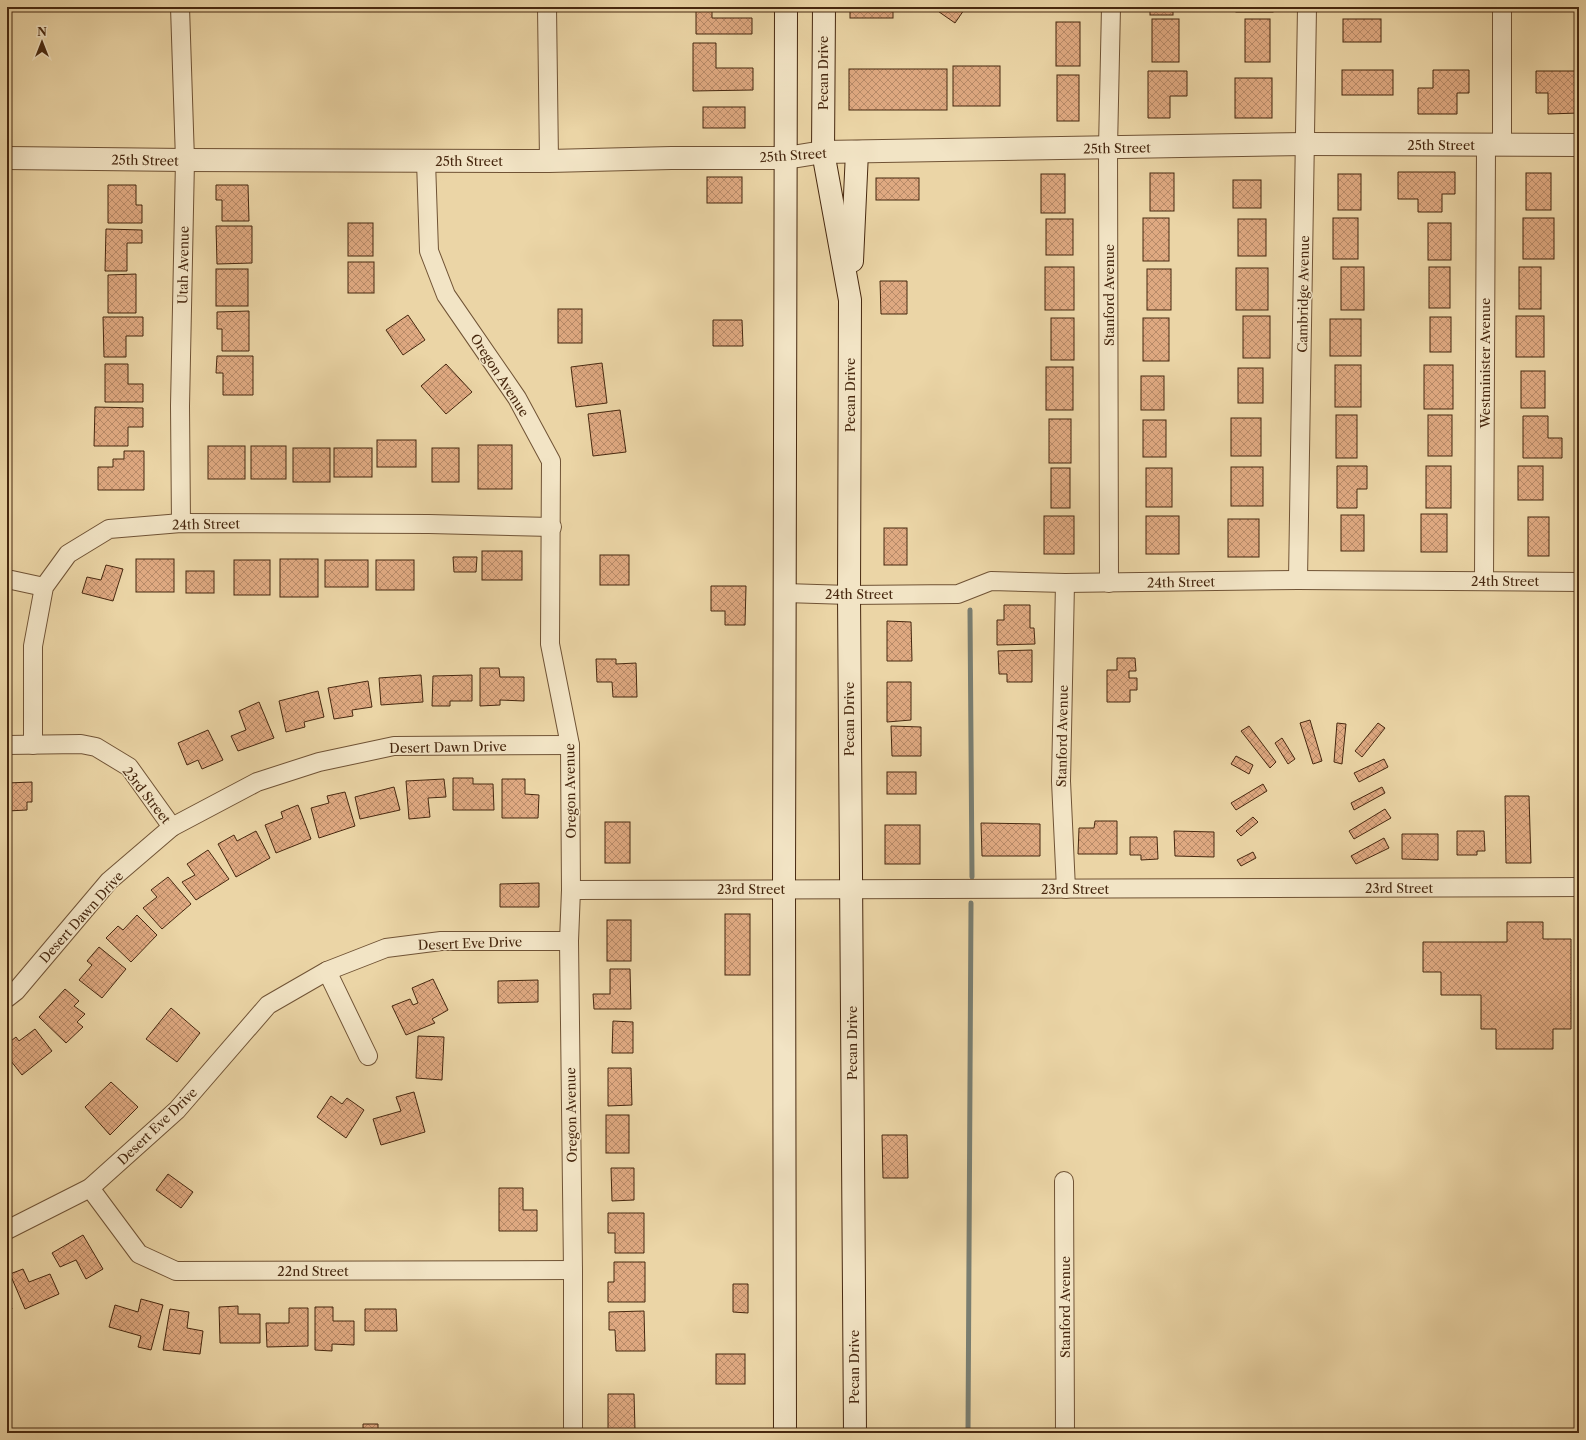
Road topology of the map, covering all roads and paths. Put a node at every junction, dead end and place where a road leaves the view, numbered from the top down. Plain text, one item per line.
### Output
1 (180, 7) edge
2 (547, 7) edge
3 (786, 7) edge
4 (824, 7) edge
5 (1111, 7) edge
6 (1307, 7) edge
7 (1502, 7) edge
8 (1306, 144) junction
9 (1494, 145) junction
10 (1579, 145) edge
11 (1108, 148) junction
12 (823, 152) junction
13 (857, 152) junction
14 (7, 158) edge
15 (786, 158) junction
16 (185, 160) junction
17 (426, 161) junction
18 (549, 161) junction
19 (850, 300) junction
20 (181, 523) junction
21 (552, 527) junction
22 (7, 579) edge
23 (1298, 580) junction
24 (1484, 581) junction
25 (1579, 582) edge
26 (1065, 583) junction
27 (1109, 583) junction
28 (44, 587) junction
29 (786, 593) junction
30 (849, 595) junction
31 (7, 745) edge
32 (33, 745) junction
33 (570, 745) junction
34 (172, 827) junction
35 (1579, 887) edge
36 (784, 888) junction
37 (850, 888) junction
38 (1066, 889) junction
39 (571, 890) junction
40 (569, 941) junction
41 (327, 971) junction
42 (7, 998) edge
43 (368, 1056) dead end
44 (1064, 1181) dead end
45 (90, 1188) junction
46 (7, 1230) edge
47 (573, 1270) junction
48 (573, 1433) edge
49 (785, 1433) edge
50 (855, 1433) edge
51 (1065, 1433) edge

1 - 16 street, Utah Avenue
2 - 18 street
3 - 15 main road
4 - 12 main road, Pecan Drive
5 - 11 street, Stanford Avenue
6 - 8 street, Cambridge Avenue
7 - 9 street, Westminister Avenue
8 - 9 main road, 25th Street
8 - 11 main road, 25th Street
8 - 23 street, Cambridge Avenue
9 - 10 main road, 25th Street
9 - 24 street, Westminister Avenue
11 - 13 main road, 25th Street
11 - 27 street, Stanford Avenue
12 - 13 main road, 25th Street
12 - 15 main road, 25th Street
12 - 19 main road, Pecan Drive
13 - 19 main road
14 - 16 main road, 25th Street
15 - 18 main road, 25th Street
15 - 29 main road
16 - 17 main road, 25th Street
16 - 20 street, Utah Avenue
17 - 18 main road, 25th Street
17 - 21 street, Oregon Avenue
19 - 30 main road, Pecan Drive
20 - 21 street, 24th Street
20 - 28 street, 24th Street
21 - 33 street, Oregon Avenue
22 - 28 street
23 - 24 street, 24th Street
23 - 27 street, 24th Street
24 - 25 street, 24th Street
26 - 27 street, 24th Street
26 - 30 street, 24th Street
26 - 38 street, Stanford Avenue
28 - 32 street, 24th Street
29 - 30 street, 24th Street
29 - 36 main road
30 - 37 main road, Pecan Drive
31 - 32 street, 23rd Street
32 - 34 street, 23rd Street
33 - 34 street, Desert Dawn Drive
33 - 39 street, Oregon Avenue
34 - 42 street, Desert Dawn Drive
35 - 38 street, 23rd Street
36 - 37 street, 23rd Street
36 - 39 street, 23rd Street
36 - 49 main road
37 - 38 street, 23rd Street
37 - 50 main road, Pecan Drive
39 - 40 street, Oregon Avenue
40 - 41 street, Desert Eve Drive
40 - 47 street, Oregon Avenue
41 - 43 street
41 - 45 street, Desert Eve Drive
44 - 51 street, Stanford Avenue
45 - 46 street, Desert Eve Drive
45 - 47 street, 22nd Street
47 - 48 street, Oregon Avenue

